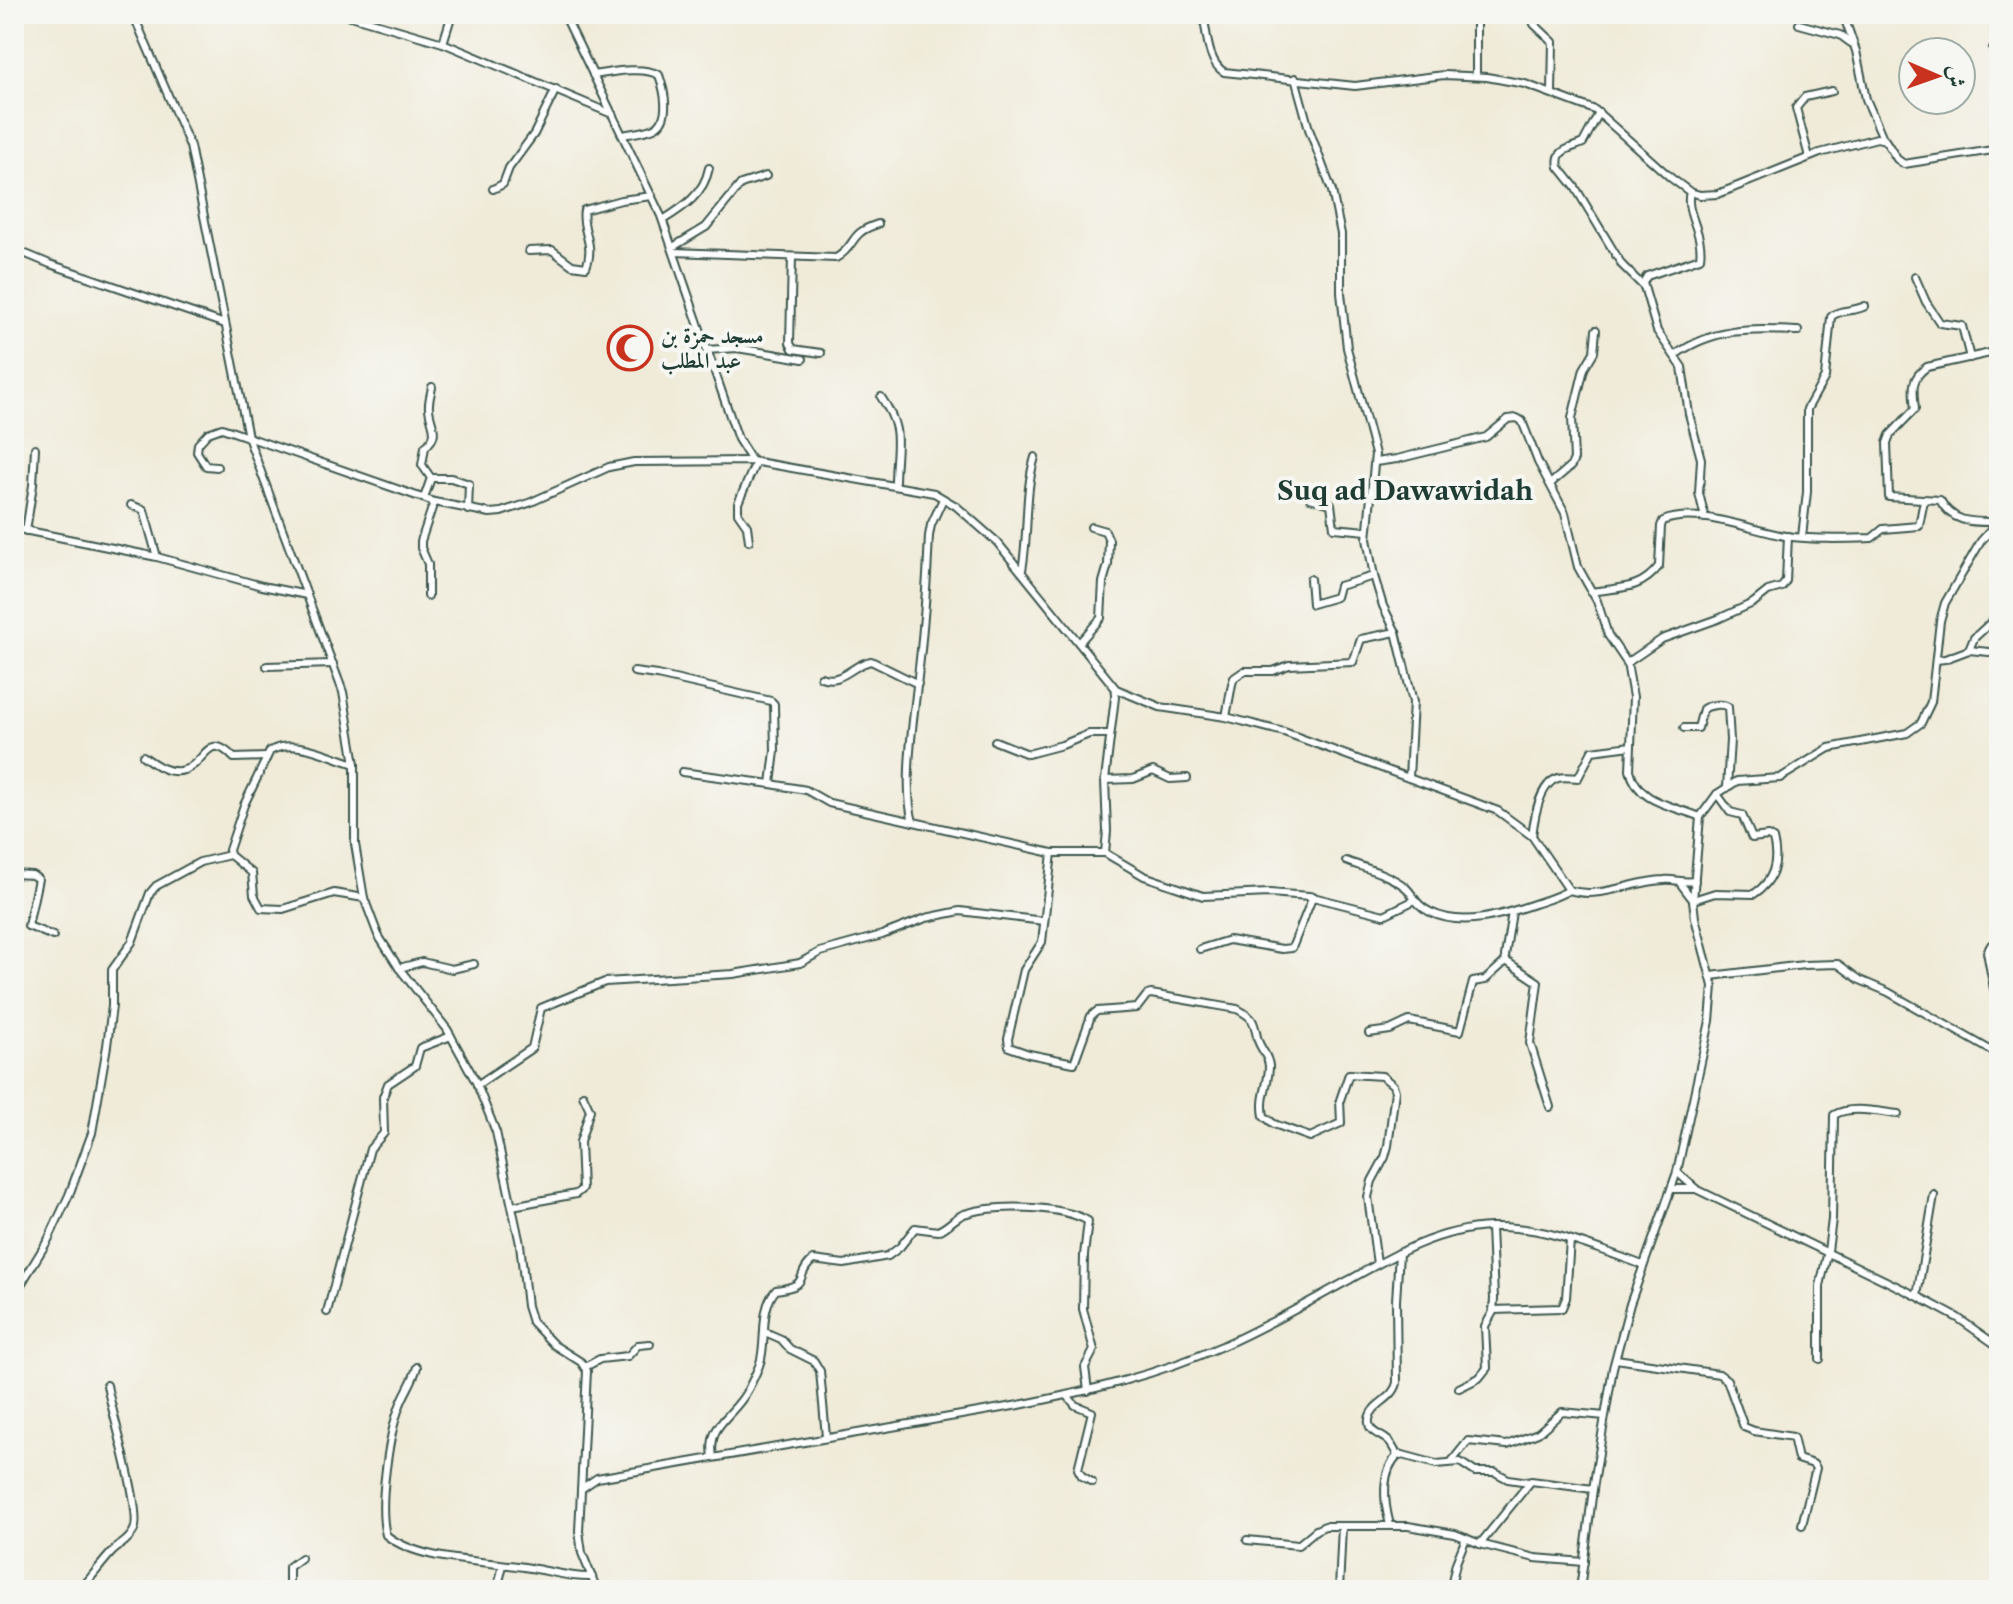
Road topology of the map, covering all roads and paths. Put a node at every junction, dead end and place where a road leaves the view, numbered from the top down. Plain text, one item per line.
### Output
1 (133, 14) edge
2 (344, 14) edge
3 (452, 14) edge
4 (564, 14) edge
5 (1203, 14) edge
6 (1476, 14) edge
7 (1530, 14) edge
8 (1843, 14) edge
9 (1799, 24) dead end
10 (443, 43) junction
11 (1854, 45) junction
12 (593, 75) junction
13 (1476, 76) junction
14 (1295, 78) junction
15 (556, 89) junction
16 (1832, 91) dead end
17 (1552, 92) junction
18 (1599, 113) junction
19 (612, 114) junction
20 (623, 135) junction
21 (1883, 138) junction
22 (1999, 149) edge
23 (1809, 157) junction
24 (709, 168) dead end
25 (766, 176) dead end
26 (493, 189) dead end
27 (1690, 192) junction
28 (652, 196) junction
29 (663, 220) junction
30 (878, 224) dead end
31 (14, 249) edge
32 (674, 249) junction
33 (529, 251) dead end
34 (792, 257) junction
35 (1915, 277) dead end
36 (1643, 286) junction
37 (1865, 306) dead end
38 (225, 324) junction
39 (1596, 330) dead end
40 (1798, 331) dead end
41 (706, 350) junction
42 (1996, 352) edge
43 (821, 353) dead end
44 (1675, 355) junction
45 (1970, 358) junction
46 (803, 359) dead end
47 (1999, 367) edge
48 (432, 387) dead end
49 (881, 397) dead end
50 (248, 437) junction
51 (35, 448) dead end
52 (1035, 457) dead end
53 (754, 462) junction
54 (1375, 462) junction
55 (217, 467) dead end
56 (431, 478) junction
57 (895, 484) junction
58 (1550, 484) junction
59 (424, 498) junction
60 (1310, 498) dead end
61 (943, 499) junction
62 (1924, 500) junction
63 (434, 502) junction
64 (131, 505) dead end
65 (468, 510) junction
66 (1705, 518) junction
67 (1998, 522) edge
68 (1091, 527) dead end
69 (14, 528) edge
70 (26, 531) junction
71 (1367, 531) junction
72 (1788, 536) junction
73 (1802, 537) junction
74 (749, 541) dead end
75 (157, 557) junction
76 (1022, 570) junction
77 (1374, 576) junction
78 (1310, 579) dead end
79 (1591, 592) junction
80 (307, 595) junction
81 (428, 596) dead end
82 (1999, 615) edge
83 (1396, 632) junction
84 (1079, 643) junction
85 (1969, 650) junction
86 (1999, 653) edge
87 (1936, 660) junction
88 (1627, 663) junction
89 (333, 664) junction
90 (267, 666) dead end
91 (634, 672) dead end
92 (821, 677) dead end
93 (918, 684) junction
94 (1116, 689) junction
95 (1226, 717) junction
96 (1684, 728) dead end
97 (1110, 734) junction
98 (995, 741) dead end
99 (1631, 746) junction
100 (143, 756) dead end
101 (266, 757) junction
102 (355, 764) junction
103 (682, 772) dead end
104 (1187, 778) dead end
105 (1409, 778) junction
106 (1105, 780) junction
107 (771, 784) junction
108 (1727, 788) junction
109 (1717, 794) junction
110 (1700, 817) junction
111 (913, 822) junction
112 (1532, 836) junction
113 (1052, 853) junction
114 (1105, 853) junction
115 (230, 855) junction
116 (1346, 861) dead end
117 (14, 874) edge
118 (1695, 881) junction
119 (1680, 883) junction
120 (1569, 890) junction
121 (1313, 896) junction
122 (364, 898) junction
123 (1693, 900) junction
124 (1413, 901) junction
125 (1512, 912) junction
126 (1044, 921) junction
127 (53, 936) dead end
128 (1999, 941) edge
129 (1200, 949) dead end
130 (1506, 961) junction
131 (474, 964) dead end
132 (399, 968) junction
133 (1711, 976) junction
134 (1999, 1015) edge
135 (1369, 1033) dead end
136 (451, 1036) junction
137 (1999, 1055) edge
138 (477, 1085) junction
139 (583, 1095) dead end
140 (1550, 1107) dead end
141 (1898, 1114) dead end
142 (1677, 1172) junction
143 (1671, 1189) junction
144 (1696, 1189) junction
145 (1934, 1195) dead end
146 (512, 1206) junction
147 (1491, 1227) junction
148 (1570, 1240) junction
149 (1828, 1251) junction
150 (1399, 1253) junction
151 (1377, 1264) junction
152 (1643, 1265) junction
153 (14, 1296) edge
154 (1917, 1296) junction
155 (1493, 1310) junction
156 (327, 1312) dead end
157 (765, 1332) junction
158 (650, 1344) dead end
159 (1999, 1347) edge
160 (1616, 1359) junction
161 (1820, 1359) dead end
162 (417, 1367) dead end
163 (585, 1367) junction
164 (107, 1385) dead end
165 (1459, 1388) dead end
166 (1088, 1391) junction
167 (1067, 1395) junction
168 (1605, 1416) junction
169 (826, 1437) junction
170 (1397, 1455) junction
171 (713, 1457) junction
172 (1452, 1461) junction
173 (582, 1470) junction
174 (597, 1478) junction
175 (1092, 1482) dead end
176 (1529, 1482) junction
177 (581, 1489) junction
178 (1593, 1489) junction
179 (1390, 1525) junction
180 (1802, 1525) dead end
181 (1342, 1526) junction
182 (1466, 1538) junction
183 (1247, 1540) dead end
184 (1480, 1544) junction
185 (301, 1558) dead end
186 (1584, 1562) junction
187 (503, 1565) junction
188 (592, 1577) junction
189 (80, 1590) edge
190 (289, 1590) edge
191 (497, 1590) edge
192 (597, 1590) edge
193 (1339, 1590) edge
194 (1450, 1590) edge
195 (1580, 1590) edge

1 - 38 street
2 - 10 street
3 - 10 street
4 - 12 street
5 - 14 street
6 - 13 street
7 - 17 street
8 - 11 street
9 - 11 street
10 - 15 street
11 - 21 street
12 - 19 street
12 - 20 street
13 - 14 street
13 - 17 street
14 - 54 street
15 - 19 street
15 - 26 street
16 - 23 street
17 - 18 street
18 - 27 street
18 - 36 street
19 - 20 street
20 - 28 street
21 - 22 street
21 - 23 street
23 - 27 street
24 - 29 street
25 - 32 street
27 - 36 street
28 - 29 street
28 - 33 street
29 - 32 street
30 - 34 street
31 - 38 street
32 - 34 street
32 - 41 street
34 - 43 street
35 - 45 street
36 - 44 street
37 - 73 street
38 - 50 street
39 - 58 street
40 - 44 street
41 - 46 street
41 - 53 street
42 - 45 street
42 - 47 street
44 - 66 street
45 - 62 street
48 - 56 street
49 - 57 street
50 - 55 street
50 - 59 street
50 - 80 street
51 - 70 street
52 - 76 street
53 - 57 street
53 - 65 street
53 - 74 street
54 - 58 street
54 - 71 street
56 - 59 street
56 - 65 street
57 - 61 street
58 - 79 street
59 - 63 street
60 - 71 street
61 - 76 street
61 - 93 street
62 - 67 street
62 - 73 street
63 - 65 street
63 - 81 street
64 - 75 street
66 - 72 street
66 - 79 street
67 - 87 street
68 - 84 street
69 - 70 street
70 - 75 street
71 - 77 street
72 - 73 street
72 - 88 street
75 - 80 street
76 - 84 street
77 - 78 street
77 - 83 street
79 - 88 street
80 - 89 street
82 - 85 street
83 - 95 street
83 - 105 street
84 - 94 street
85 - 86 street
85 - 87 street
87 - 108 street
88 - 99 street
89 - 90 street
89 - 102 street
91 - 107 street
92 - 93 street
93 - 111 street
94 - 95 street
94 - 97 street
95 - 105 street
96 - 108 street
97 - 98 street
97 - 106 street
99 - 110 street
99 - 112 street
100 - 101 street
101 - 102 street
101 - 115 street
102 - 122 street
103 - 107 street
104 - 106 street
105 - 112 street
106 - 114 street
107 - 111 street
108 - 109 street
109 - 110 street
109 - 123 street
110 - 118 street
111 - 113 street
112 - 120 street
113 - 114 street
113 - 126 street
114 - 121 street
115 - 122 street
115 - 153 street
116 - 124 street
117 - 127 street
118 - 119 street
118 - 123 street
119 - 120 street
119 - 123 street
120 - 125 street
121 - 124 street
121 - 129 street
122 - 132 street
123 - 133 street
124 - 125 street
125 - 130 street
126 - 138 street
126 - 151 street
128 - 134 street
130 - 135 street
130 - 140 street
131 - 132 street
132 - 136 street
133 - 137 street
133 - 142 street
136 - 138 street
136 - 156 street
138 - 146 street
139 - 146 street
141 - 149 street
142 - 143 street
142 - 144 street
143 - 144 street
143 - 152 street
144 - 149 street
145 - 154 street
146 - 163 street
147 - 148 street
147 - 150 street
147 - 155 street
148 - 152 street
148 - 155 street
149 - 154 street
149 - 161 street
150 - 151 street
150 - 170 street
151 - 166 street
152 - 160 street
154 - 159 street
155 - 165 street
157 - 166 street
157 - 169 street
157 - 171 street
158 - 163 street
160 - 168 street
160 - 180 street
162 - 187 street
163 - 173 street
164 - 189 street
166 - 167 street
167 - 169 street
167 - 175 street
168 - 172 street
168 - 178 street
169 - 171 street
170 - 172 street
170 - 179 street
171 - 174 street
172 - 176 street
173 - 174 street
173 - 177 street
174 - 177 street
176 - 178 street
176 - 184 street
177 - 188 street
178 - 186 street
179 - 181 street
179 - 182 street
181 - 183 street
181 - 193 street
182 - 184 street
182 - 194 street
184 - 186 street
185 - 190 street
186 - 195 street
187 - 188 street
187 - 191 street
188 - 192 street

